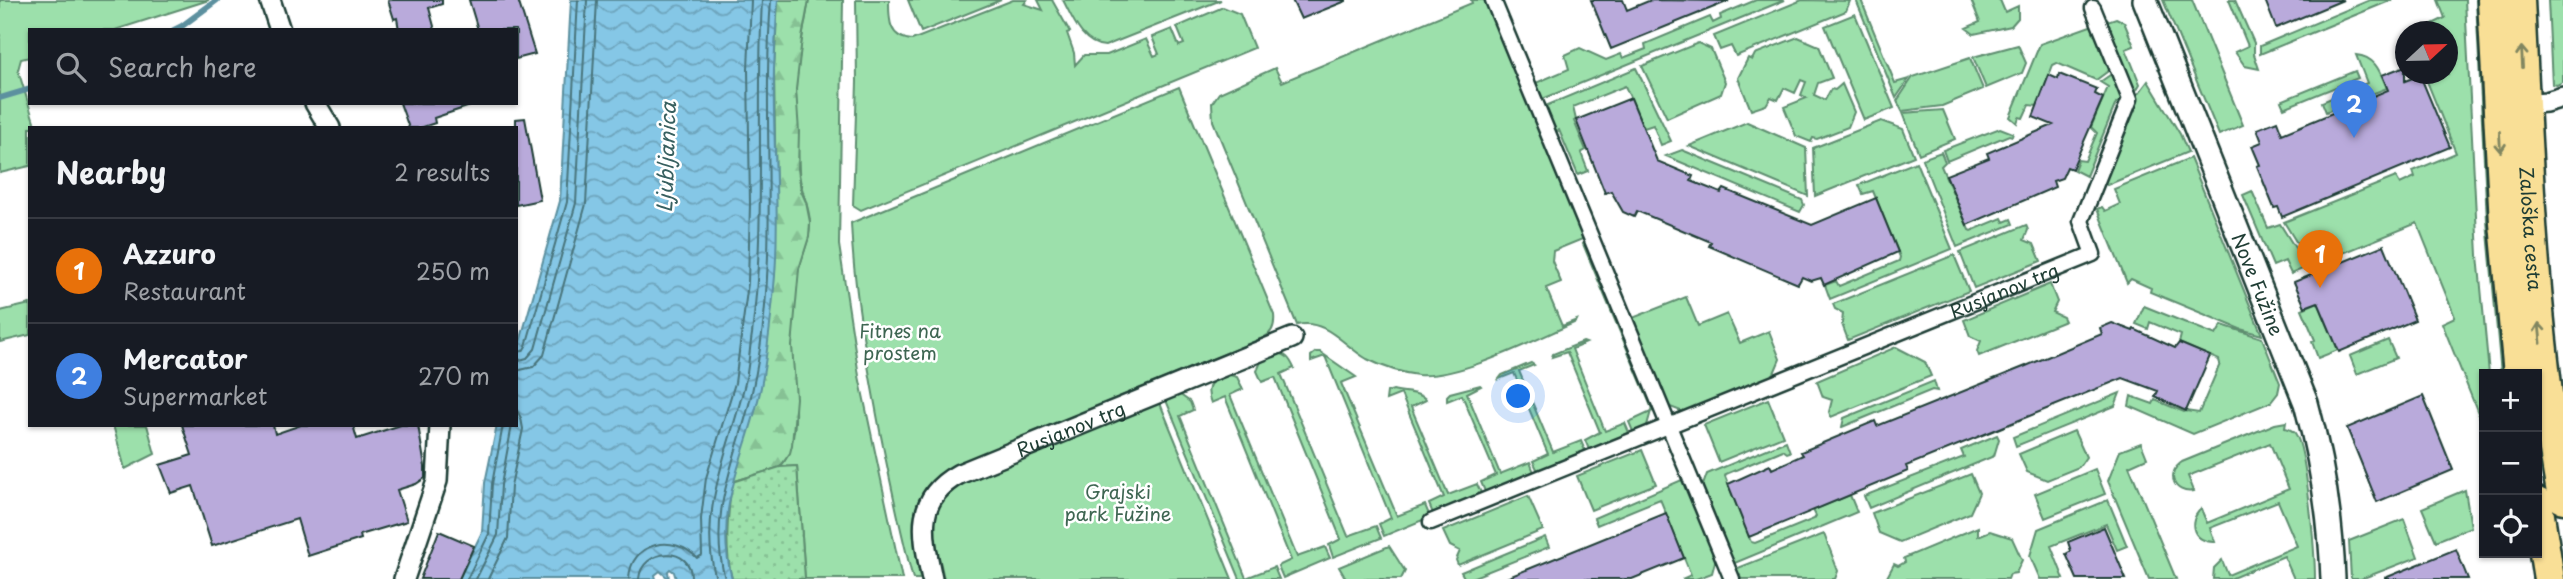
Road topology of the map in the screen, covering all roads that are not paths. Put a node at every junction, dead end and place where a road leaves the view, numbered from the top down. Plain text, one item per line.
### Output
1 (270, 0) edge
2 (1493, 0) edge
3 (2145, 0) edge
4 (2493, 0) edge
5 (2519, 0) edge
6 (2094, 8) dead end
7 (279, 28) edge
8 (2563, 97) edge
9 (2524, 104) junction
10 (316, 105) edge
11 (329, 126) edge
12 (1292, 338) dead end
13 (2519, 369) edge
14 (1669, 426) junction
15 (440, 427) edge
16 (2563, 498) edge
17 (1432, 522) dead end
18 (2542, 535) edge
19 (1730, 574) edge
20 (404, 579) edge
21 (932, 579) edge
22 (2333, 579) edge
23 (2549, 579) edge

1 - 7 street
2 - 14 street
3 - 22 street, Nove Fužine
4 -> 13 main road, Zaloška cesta
9 -> 5 main road, Zaloška cesta
6 - 14 street, Rusjanov trg
8 - 9 street
16 -> 9 main road, Zaloška cesta
10 - 11 street
12 - 21 street, Rusjanov trg
14 - 17 street, Rusjanov trg
14 - 19 street
15 - 20 street
18 - 23 main road

